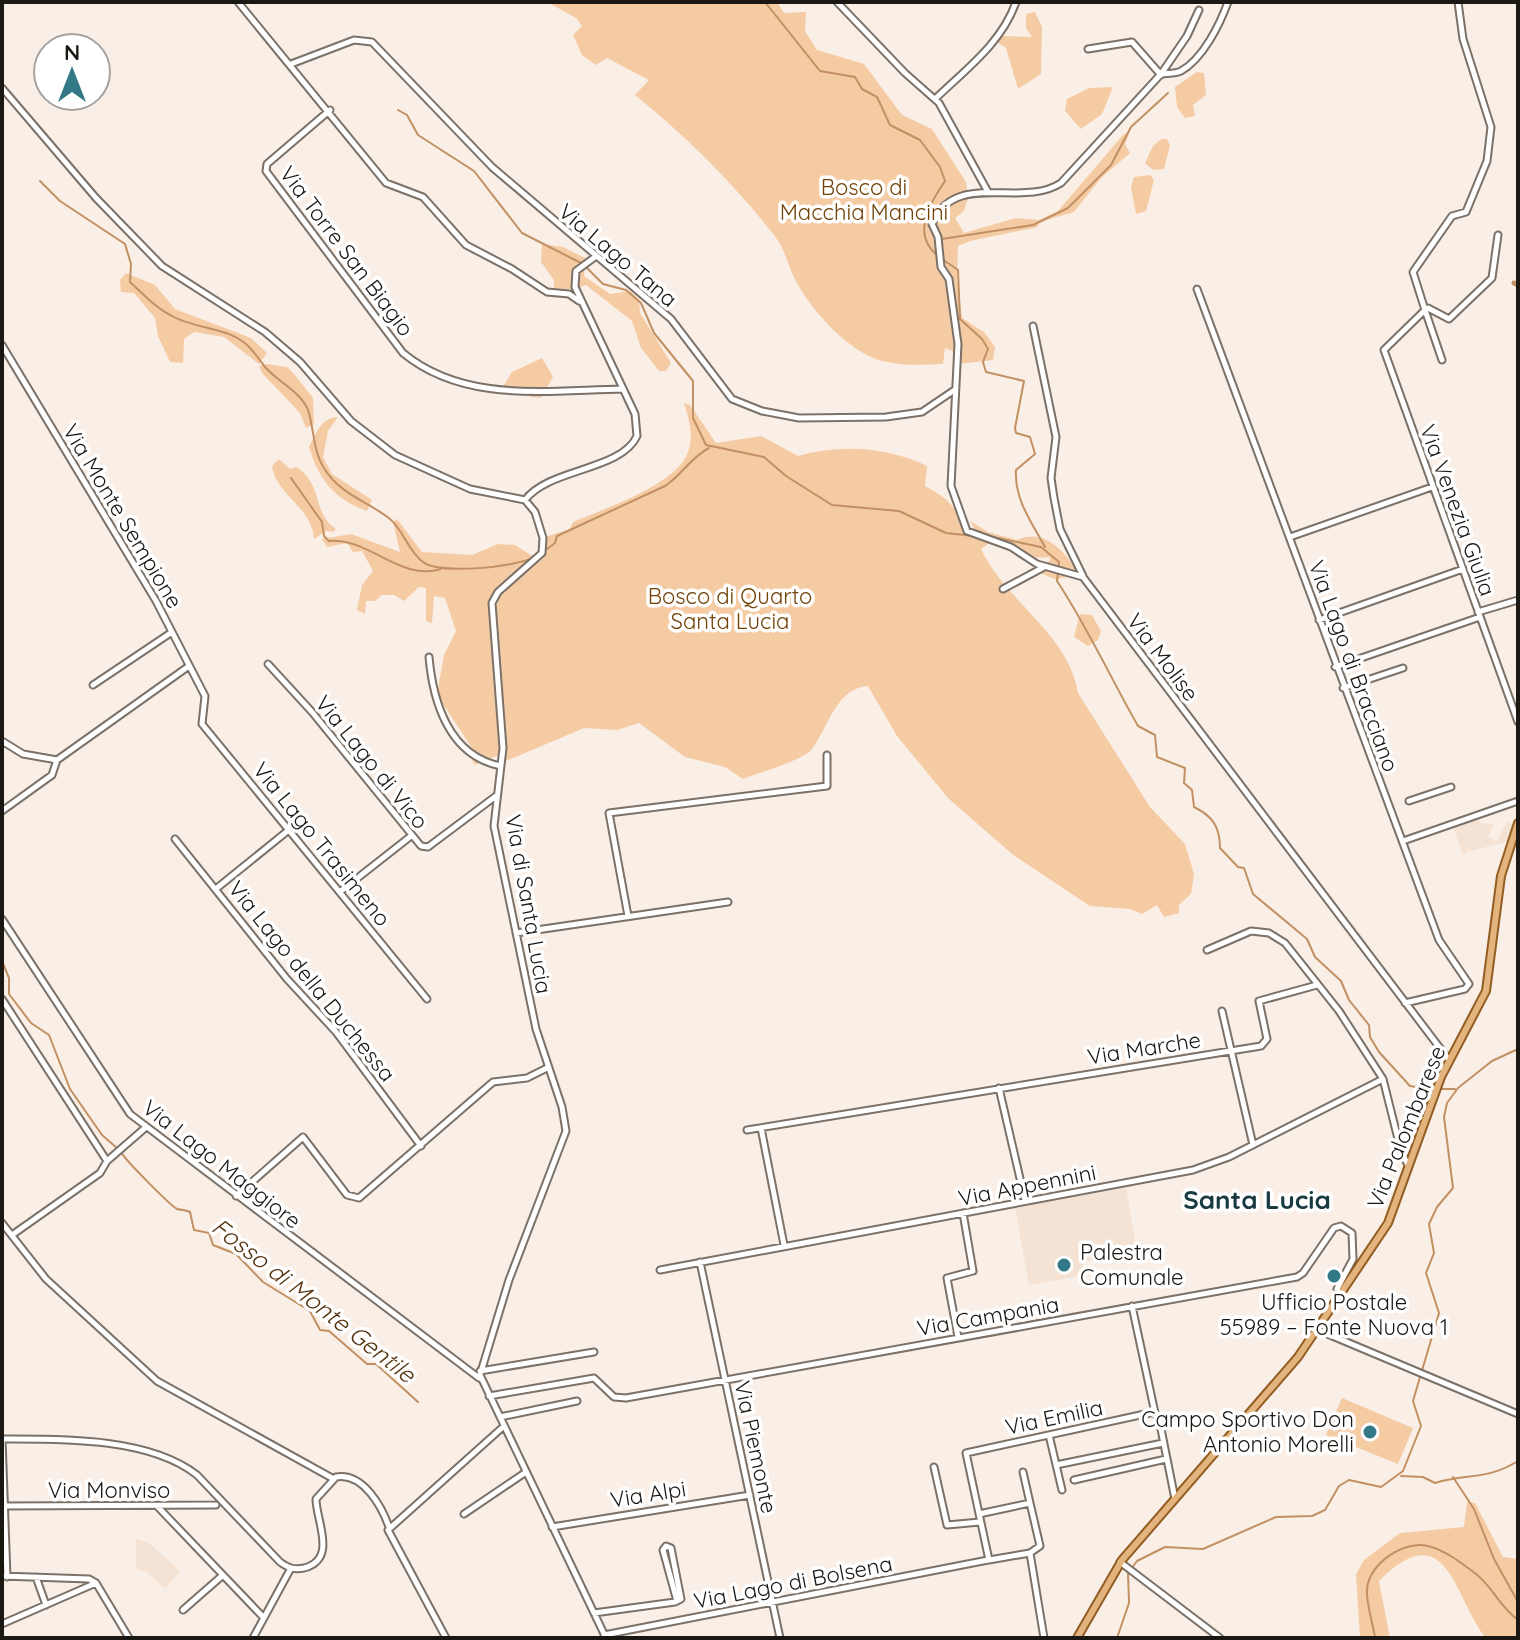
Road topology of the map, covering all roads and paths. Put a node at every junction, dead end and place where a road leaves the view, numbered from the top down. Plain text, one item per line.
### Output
1 (238, 2) edge
2 (837, 2) edge
3 (1016, 2) edge
4 (1228, 2) edge
5 (1458, 2) edge
6 (1199, 10) dead end
7 (1088, 49) dead end
8 (291, 64) junction
9 (1161, 75) junction
10 (2, 88) edge
11 (935, 99) junction
12 (330, 110) junction
13 (988, 192) junction
14 (1498, 235) dead end
15 (593, 259) junction
16 (1197, 289) dead end
17 (579, 301) junction
18 (1426, 309) junction
19 (1033, 326) dead end
20 (2, 345) edge
21 (1442, 360) dead end
22 (623, 389) junction
23 (953, 391) junction
24 (1432, 487) junction
25 (525, 500) junction
26 (1290, 537) junction
27 (1045, 567) junction
28 (1463, 569) junction
29 (1083, 577) junction
30 (1003, 589) dead end
31 (1518, 600) edge
32 (1479, 614) junction
33 (1319, 620) junction
34 (172, 632) junction
35 (429, 657) dead end
36 (268, 664) dead end
37 (189, 666) junction
38 (1335, 667) junction
39 (1403, 668) dead end
40 (93, 685) dead end
41 (1343, 688) junction
42 (204, 708) joint
43 (1518, 722) edge
44 (2, 741) edge
45 (827, 755) dead end
46 (57, 760) junction
47 (501, 766) junction
48 (1451, 787) dead end
49 (497, 795) junction
50 (1409, 801) dead end
51 (1518, 801) edge
52 (2, 811) edge
53 (1518, 823) edge
54 (290, 829) junction
55 (411, 836) junction
56 (175, 839) dead end
57 (1403, 841) junction
58 (217, 888) junction
59 (341, 891) junction
60 (728, 902) dead end
61 (628, 916) junction
62 (2, 919) edge
63 (516, 933) junction
64 (1207, 950) dead end
65 (1317, 985) junction
66 (2, 999) edge
67 (427, 999) dead end
68 (1405, 1003) junction
69 (1222, 1011) dead end
70 (1232, 1051) junction
71 (1449, 1060) junction
72 (547, 1068) junction
73 (1383, 1079) junction
74 (999, 1088) junction
75 (145, 1128) junction
76 (761, 1128) junction
77 (747, 1130) dead end
78 (1399, 1142) junction
79 (1253, 1145) junction
80 (421, 1146) junction
81 (1414, 1148) junction
82 (107, 1161) junction
83 (1408, 1165) junction
84 (236, 1196) junction
85 (1025, 1200) junction
86 (963, 1213) junction
87 (2, 1223) edge
88 (12, 1235) junction
89 (784, 1245) junction
90 (700, 1262) junction
91 (660, 1270) dead end
92 (1341, 1294) junction
93 (1132, 1306) junction
94 (1318, 1330) junction
95 (958, 1337) junction
96 (594, 1352) dead end
97 (480, 1375) junction
98 (725, 1378) junction
99 (489, 1396) junction
100 (577, 1401) dead end
101 (1155, 1413) junction
102 (1518, 1414) edge
103 (500, 1417) junction
104 (504, 1426) junction
105 (1049, 1435) junction
106 (2, 1439) edge
107 (1163, 1443) junction
108 (1166, 1459) junction
109 (1056, 1465) junction
110 (934, 1467) dead end
111 (526, 1472) junction
112 (1023, 1472) dead end
113 (333, 1478) junction
114 (1074, 1480) dead end
115 (1062, 1490) dead end
116 (750, 1495) junction
117 (1175, 1499) junction
118 (1030, 1503) junction
119 (216, 1505) dead end
120 (3, 1506) edge
121 (156, 1506) junction
122 (464, 1514) dead end
123 (979, 1514) junction
124 (980, 1522) junction
125 (389, 1527) junction
126 (552, 1527) junction
127 (1030, 1553) junction
128 (989, 1560) junction
129 (1123, 1564) junction
130 (291, 1568) junction
131 (223, 1575) junction
132 (5, 1576) edge
133 (36, 1577) junction
134 (94, 1582) junction
135 (677, 1601) junction
136 (773, 1603) junction
137 (46, 1605) junction
138 (183, 1610) dead end
139 (594, 1613) junction
140 (264, 1618) junction
141 (2, 1624) edge
142 (605, 1636) edge
143 (129, 1638) edge
144 (253, 1638) edge
145 (446, 1638) edge
146 (780, 1638) edge
147 (1044, 1638) edge
148 (1077, 1638) edge
149 (1220, 1638) edge

1 - 8 street
2 - 11 street
3 - 11 street
4 - 9 street
5 - 18 street
6 - 9 street
7 - 9 street
8 - 12 street
8 - 15 street, Via Lago Tana
9 - 13 street
10 - 25 street
11 - 13 street
12 - 17 street
12 - 22 street, Via Torre San Biagio
13 - 23 street
14 - 18 street
15 - 17 street
15 - 23 street, Via Lago Tana
16 - 26 street, Via Lago di Bracciano
17 - 22 street
18 - 21 street
18 - 24 street, Via Venezia Giulia
19 - 29 street, Via Molise
20 - 34 street, Via Monte Sempione
22 - 25 street
23 - 27 street
24 - 26 street
24 - 28 street, Via Venezia Giulia
25 - 47 street, Via di Santa Lucia
26 - 33 street, Via Lago di Bracciano
27 - 29 street
27 - 30 street
28 - 32 street, Via Venezia Giulia
28 - 33 street
29 - 68 street, Via Molise
31 - 32 street
32 - 38 street
32 - 43 street, Via Venezia Giulia
33 - 38 street, Via Lago di Bracciano
34 - 37 street, Via Monte Sempione
34 - 40 street
35 - 47 street
36 - 55 street, Via Lago di Vico
37 - 42 street, Via Monte Sempione
37 - 46 street
38 - 41 street, Via Lago di Bracciano
39 - 41 street
41 - 57 street, Via Lago di Bracciano
42 - 54 street, Via Lago Trasimeno
44 - 46 street
45 - 61 street
46 - 52 street
47 - 49 street, Via di Santa Lucia
48 - 50 street
49 - 55 street, Via Lago di Vico
49 - 63 street, Via di Santa Lucia
51 - 57 street
53 - 71 main road, Via Palombarese
54 - 58 street
54 - 59 street, Via Lago Trasimeno
55 - 59 street
56 - 58 street, Via Lago della Duchessa
57 - 68 street, Via Lago di Bracciano
58 - 80 street, Via Lago della Duchessa
59 - 67 street, Via Lago Trasimeno
60 - 61 street
61 - 63 street
62 - 75 street, Via Lago Maggiore
63 - 72 street, Via di Santa Lucia
64 - 65 street
65 - 70 street, Via Marche
65 - 73 street
66 - 82 street
68 - 71 street, Via Molise
69 - 70 street
70 - 74 street, Via Marche
70 - 79 street
71 - 81 main road, Via Palombarese
72 - 80 street
72 - 97 street, Via di Santa Lucia
73 - 78 street
73 - 79 street, Via Appennini
74 - 76 street, Via Marche
74 - 85 street
75 - 82 street
75 - 84 street, Via Lago Maggiore
76 - 77 street, Via Marche
76 - 89 street
78 - 81 street
78 - 83 street
79 - 85 street, Via Appennini
80 - 84 street
81 - 83 main road, Via Palombarese
82 - 88 street
83 - 92 main road, Via Palombarese
84 - 97 street, Via Lago Maggiore
85 - 86 street, Via Appennini
86 - 89 street, Via Appennini
86 - 95 street
87 - 88 street
88 - 113 street
89 - 90 street, Via Appennini
90 - 91 street, Via Appennini
90 - 98 street, Via Piemonte
92 - 93 street, Via Campania
92 - 94 main road, Via Palombarese
93 - 95 street, Via Campania
93 - 101 street
94 - 102 street
94 - 117 main road, Via Palombarese
95 - 98 street, Via Campania
96 - 97 street
97 - 99 street
98 - 99 street, Via Campania
98 - 116 street, Via Piemonte
99 - 103 street
100 - 103 street
101 - 105 street, Via Emilia
101 - 107 street
103 - 104 street
104 - 111 street
104 - 125 street
105 - 109 street
105 - 123 street, Via Emilia
106 - 120 street
106 - 130 street
107 - 108 street
107 - 109 street
108 - 114 street
108 - 117 street
109 - 115 street
110 - 124 street
111 - 122 street
111 - 126 street
112 - 118 street
113 - 125 street
113 - 130 street
116 - 126 street, Via Alpi
116 - 136 street, Via Piemonte
117 - 129 main road, Via Palombarese
118 - 123 street
118 - 127 street
119 - 121 street, Via Monviso
120 - 121 street, Via Monviso
120 - 132 street
121 - 131 street
123 - 124 street
124 - 128 street
125 - 145 street
126 - 139 street
127 - 128 street, Via Lago di Bolsena
127 - 147 street
128 - 136 street, Via Lago di Bolsena
129 - 148 main road, Via Palombarese
129 - 149 street
130 - 140 street
131 - 138 street
131 - 140 street
132 - 133 street
133 - 134 street
133 - 137 street
134 - 137 street
134 - 143 street
135 - 135 street
135 - 139 street
136 - 142 street, Via Lago di Bolsena
136 - 146 street, Via Piemonte
137 - 141 street
139 - 142 street
140 - 144 street

